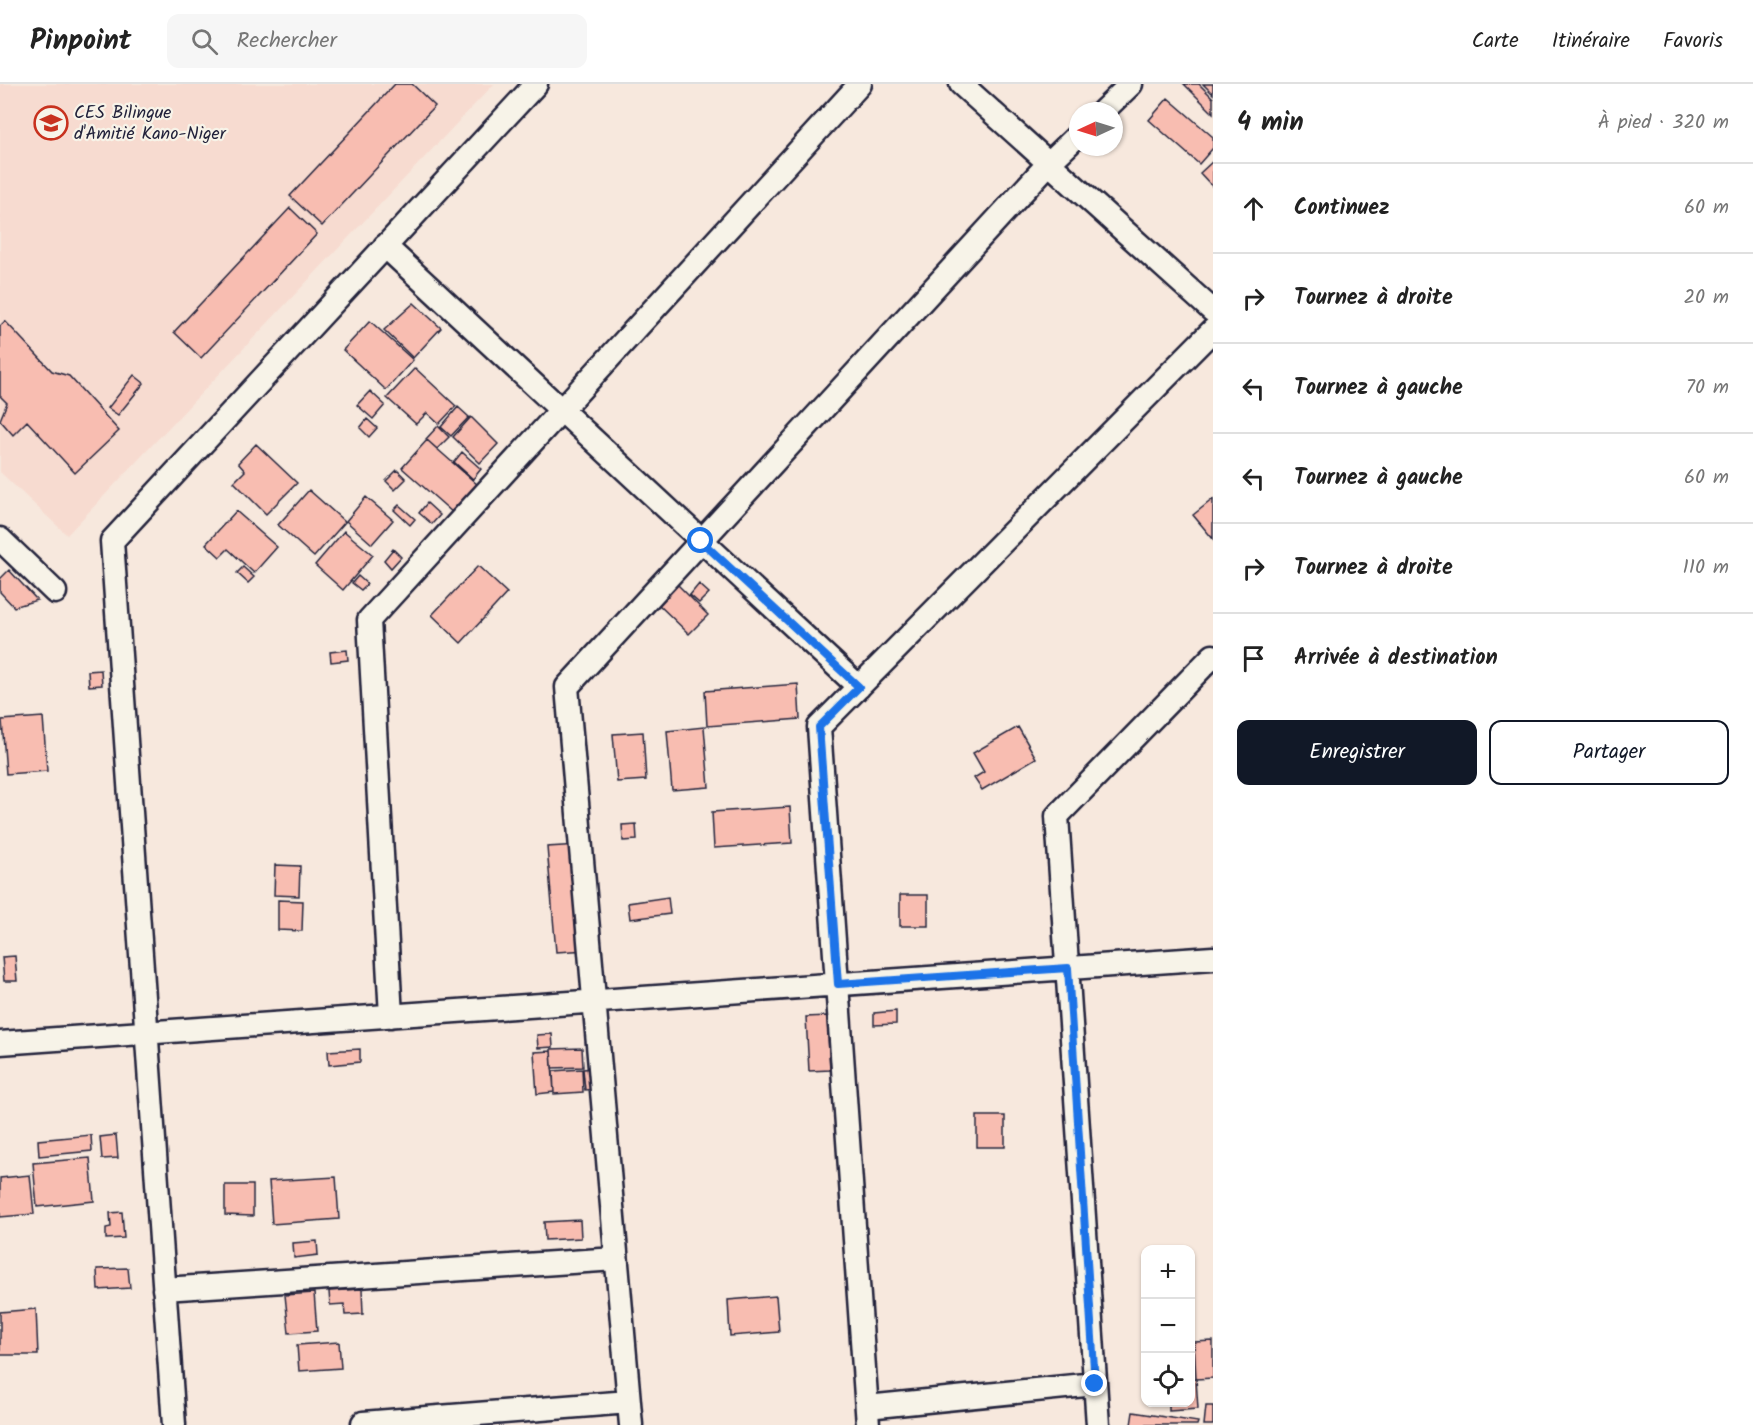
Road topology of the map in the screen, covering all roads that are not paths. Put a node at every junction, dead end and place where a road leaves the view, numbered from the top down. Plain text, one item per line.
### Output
1 (536, 84) edge
2 (860, 84) edge
3 (961, 84) edge
4 (1131, 84) edge
5 (1112, 102) edge
6 (1069, 144) edge
7 (1049, 163) junction
8 (385, 246) junction
9 (1213, 311) edge
10 (1213, 330) edge
11 (561, 410) junction
12 (0, 539) edge
13 (701, 541) junction
14 (56, 592) dead end
15 (1213, 656) edge
16 (859, 687) junction
17 (1213, 958) edge
18 (1068, 968) junction
19 (838, 984) junction
20 (595, 1001) junction
21 (391, 1016) junction
22 (146, 1033) junction
23 (0, 1043) edge
24 (616, 1259) junction
25 (164, 1289) junction
26 (1095, 1384) junction
27 (628, 1402) junction
28 (868, 1416) edge
29 (363, 1423) dead end
30 (174, 1425) edge
31 (631, 1425) edge
32 (1098, 1425) edge

1 - 8 street
2 - 11 street
3 - 7 street
4 - 5 street
6 - 7 street
7 - 9 street
7 - 13 street
8 - 11 street
8 - 22 street
10 - 16 street
11 - 13 street
11 - 21 street
12 - 14 street
13 - 16 street
13 - 20 street
15 - 18 street
16 - 19 street
17 - 18 street
18 - 19 street
18 - 26 street
19 - 20 street
19 - 28 street
20 - 21 street
20 - 24 street
21 - 22 street
22 - 23 street
22 - 25 street
24 - 25 street
24 - 27 street
25 - 30 street
26 - 28 street
26 - 32 street
27 - 29 street
27 - 31 street

